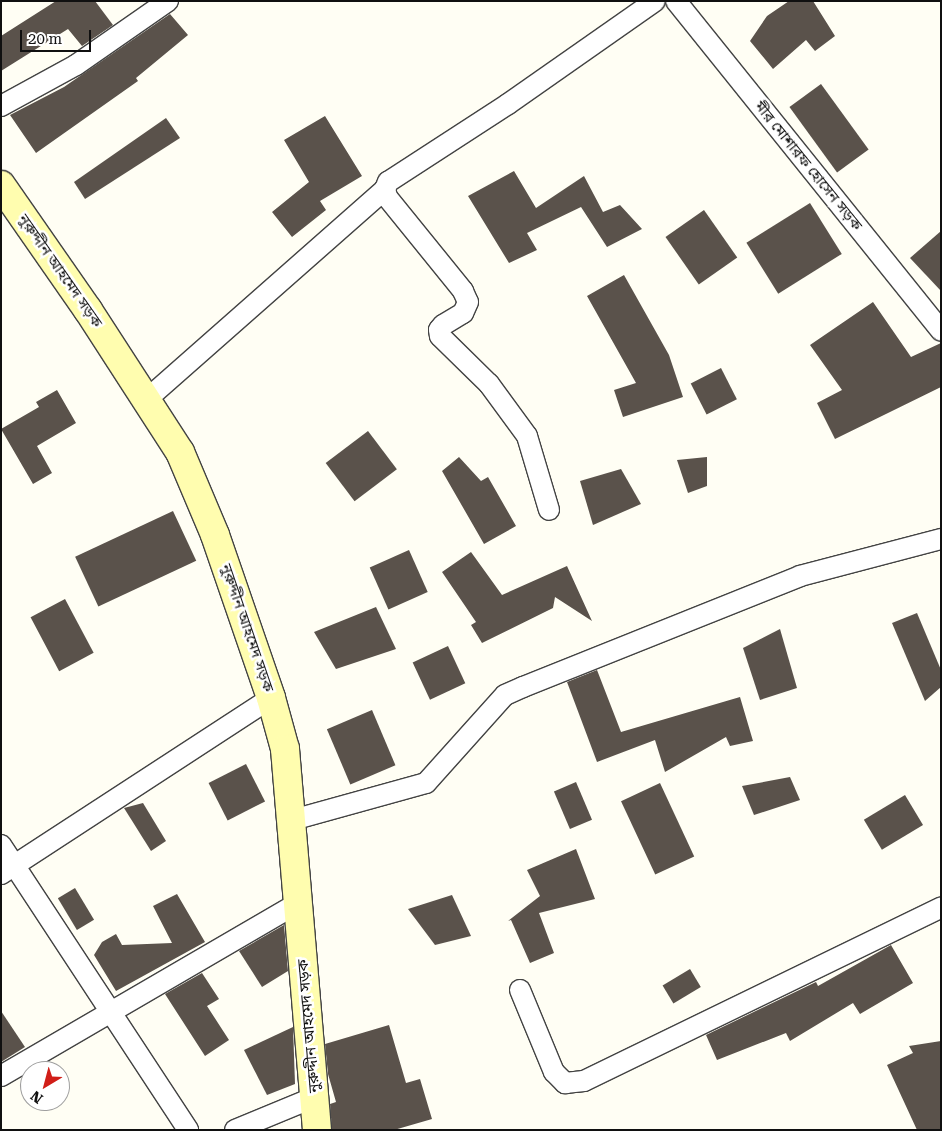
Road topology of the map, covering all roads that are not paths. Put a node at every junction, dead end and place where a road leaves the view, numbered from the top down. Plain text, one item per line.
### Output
1 (168, 1) edge
2 (655, 1) edge
3 (676, 1) edge
4 (1, 106) edge
5 (1, 185) edge
6 (385, 189) junction
7 (941, 330) edge
8 (146, 400) junction
9 (549, 510) dead end
10 (941, 539) edge
11 (270, 698) junction
12 (289, 821) junction
13 (1, 845) edge
14 (8, 870) edge
15 (298, 903) junction
16 (941, 908) edge
17 (520, 990) dead end
18 (111, 1012) junction
19 (1, 1076) edge
20 (314, 1097) junction
21 (188, 1130) edge
22 (235, 1130) edge
23 (317, 1130) edge

1 - 4 street
2 - 6 street
3 - 7 street, মীর মোশারফ হোসেন সড়ক
5 - 8 main road, নুরুদ্দীন আহমেদ সড়ক
6 - 8 street
6 - 9 street
8 - 11 main road, নুরুদ্দীন আহমেদ সড়ক
10 - 12 street
11 - 12 main road, নুরুদ্দীন আহমেদ সড়ক
11 - 14 street
12 - 15 main road, নুরুদ্দীন আহমেদ সড়ক
13 - 14 street
14 - 18 street
15 - 18 street
15 - 20 main road, নুরুদ্দীন আহমেদ সড়ক
16 - 17 street
18 - 19 street
18 - 21 street
20 - 22 street
20 - 23 main road, নুরুদ্দীন আহমেদ সড়ক

